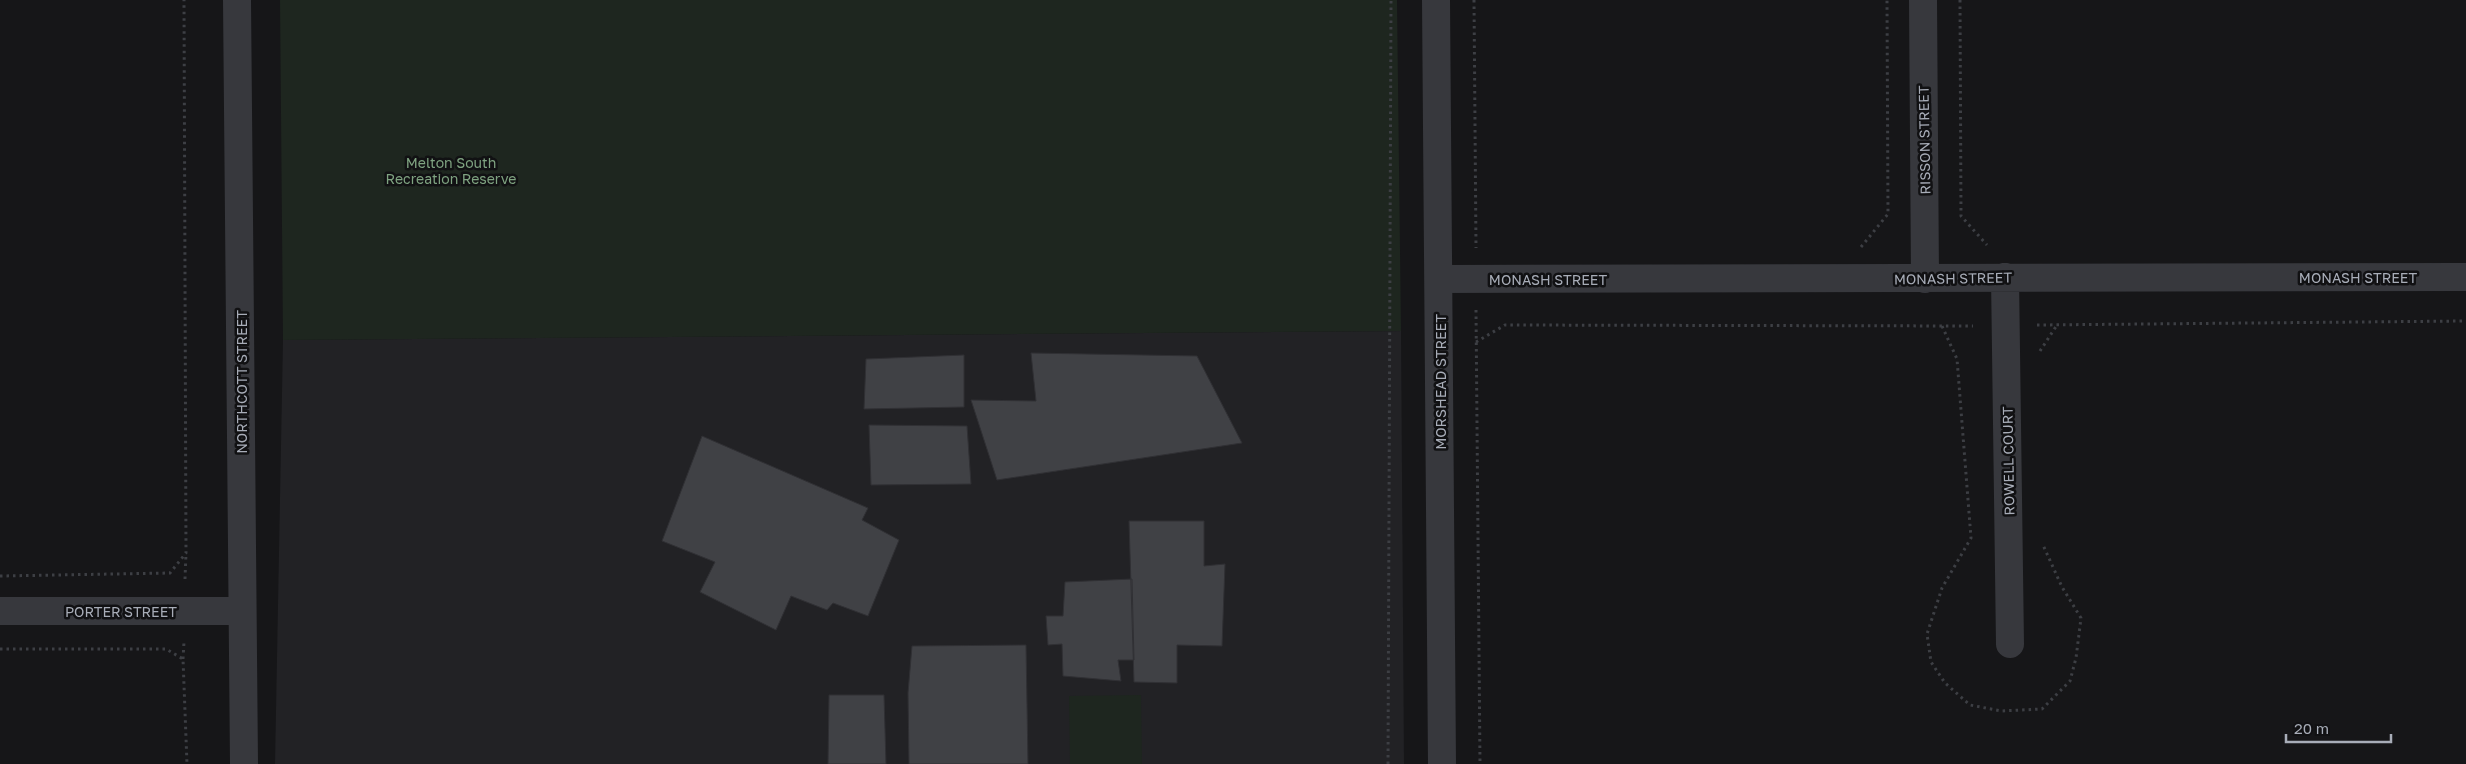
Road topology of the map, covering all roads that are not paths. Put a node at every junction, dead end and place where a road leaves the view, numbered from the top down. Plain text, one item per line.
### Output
1 (237, 0) edge
2 (1436, 0) edge
3 (1923, 0) edge
4 (2005, 277) junction
5 (2466, 277) edge
6 (1440, 279) junction
7 (1925, 279) junction
8 (0, 611) edge
9 (242, 611) junction
10 (2010, 644) dead end
11 (244, 764) edge
12 (1442, 764) edge

1 - 9 street, NORTHCOTT STREET
2 - 6 street, MORSHEAD STREET
3 - 7 street, RISSON STREET
4 - 5 street, MONASH STREET
4 - 7 street, MONASH STREET
4 - 10 street, ROWELL COURT
6 - 7 street, MONASH STREET
6 - 12 street, MORSHEAD STREET
8 - 9 street, PORTER STREET
9 - 11 street, NORTHCOTT STREET

